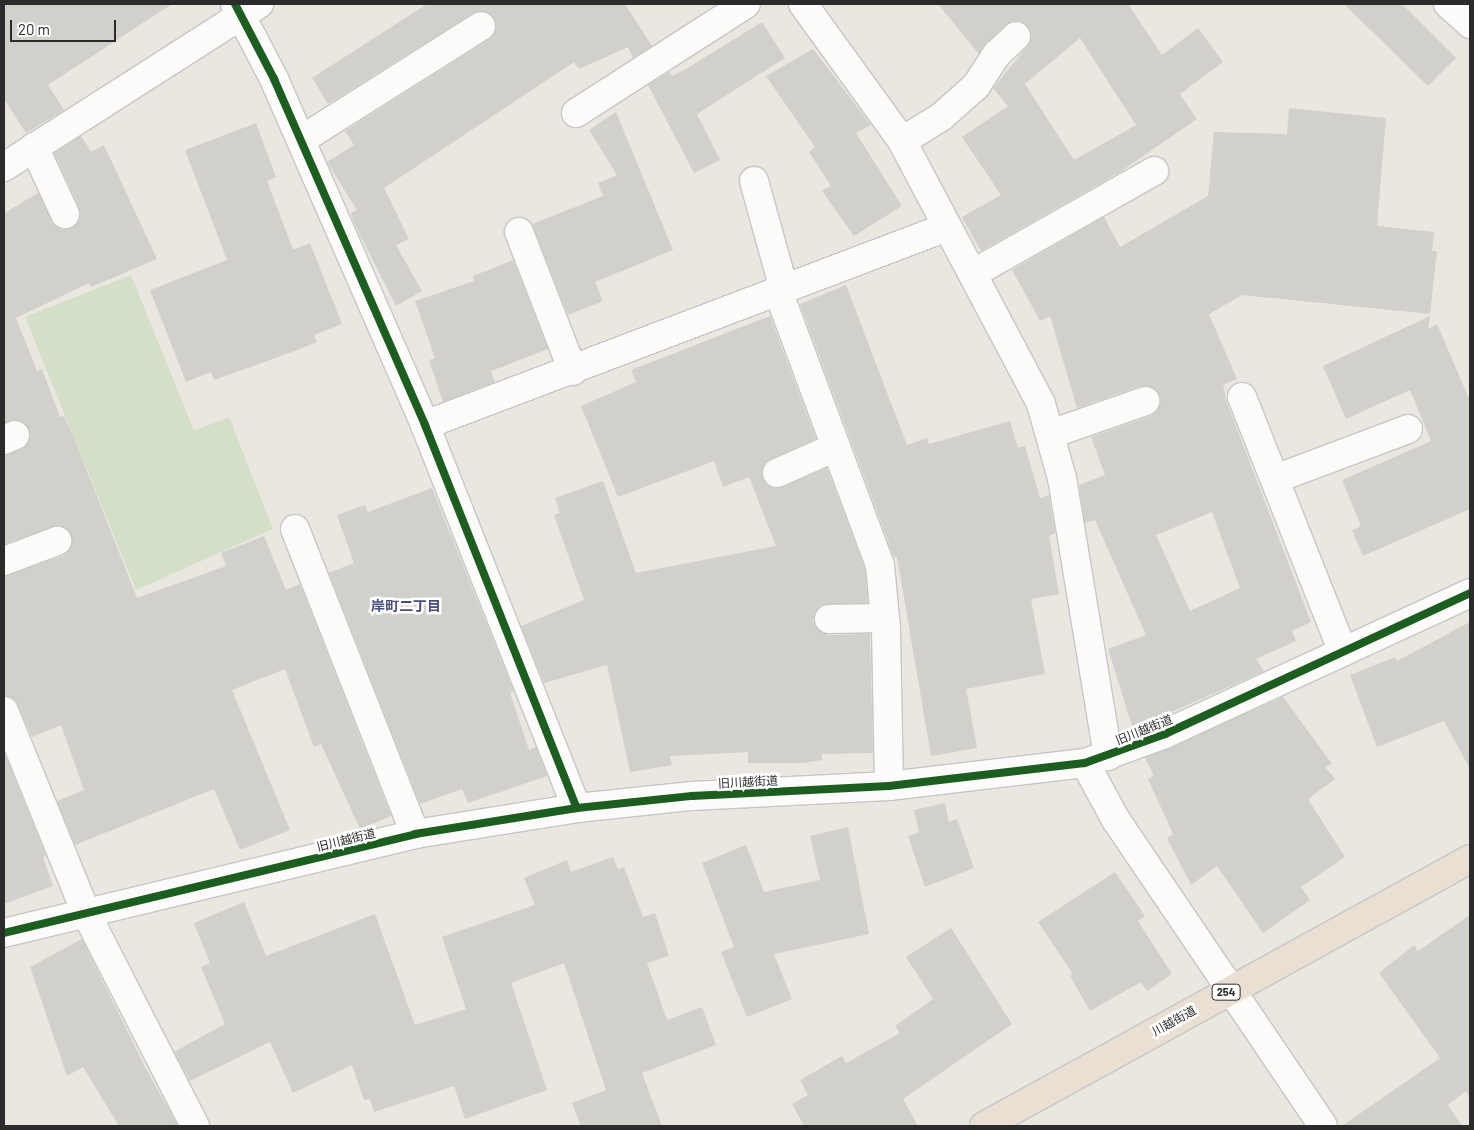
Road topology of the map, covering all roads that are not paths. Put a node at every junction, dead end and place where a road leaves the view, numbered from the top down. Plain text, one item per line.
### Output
1 (746, 4) edge
2 (803, 4) edge
3 (1448, 4) edge
4 (245, 8) edge
5 (1470, 24) edge
6 (481, 26) dead end
7 (1016, 36) dead end
8 (576, 113) dead end
9 (301, 140) junction
10 (902, 141) junction
11 (34, 147) junction
12 (4, 167) edge
13 (1154, 171) dead end
14 (754, 181) dead end
15 (65, 214) dead end
16 (947, 227) junction
17 (520, 232) dead end
18 (974, 273) junction
19 (781, 290) junction
20 (573, 371) junction
21 (1242, 396) dead end
22 (1145, 401) dead end
23 (425, 425) junction
24 (1408, 429) dead end
25 (1051, 434) junction
26 (836, 447) junction
27 (777, 473) dead end
28 (1275, 478) junction
29 (295, 529) dead end
30 (57, 541) dead end
31 (4, 561) edge
32 (1470, 593) edge
33 (885, 618) junction
34 (829, 619) dead end
35 (1343, 652) junction
36 (4, 711) edge
37 (1096, 759) junction
38 (889, 786) junction
39 (577, 808) junction
40 (414, 834) junction
41 (1470, 860) edge
42 (87, 915) junction
43 (4, 932) edge
44 (1231, 989) junction
45 (195, 1126) edge
46 (984, 1126) edge
47 (1323, 1126) edge

1 - 8 street
2 - 10 street
3 - 5 street
4 - 9 street
4 - 11 street
6 - 9 street
7 - 10 street
9 - 23 street
10 - 16 street
11 - 12 street
11 - 15 street
13 - 18 street
14 - 19 street
16 - 18 street
16 - 19 street
17 - 20 street
18 - 25 street
19 - 20 street
19 - 26 street
20 - 23 street
21 - 28 street
22 - 25 street
23 - 39 street
24 - 28 street
25 - 37 street
26 - 27 street
26 - 33 street
28 - 35 street
29 - 40 street
30 - 31 street
32 - 35 street, 旧川越街道
33 - 34 street
33 - 38 street
35 - 37 street, 旧川越街道
36 - 42 street
37 - 38 street, 旧川越街道
37 - 44 street
38 - 39 street, 旧川越街道
39 - 40 street, 旧川越街道
40 - 42 street, 旧川越街道
41 - 44 highway, 川越街道 / 254
42 - 43 street, 旧川越街道
42 - 45 street
44 - 46 highway, 川越街道 / 254
44 - 47 street

